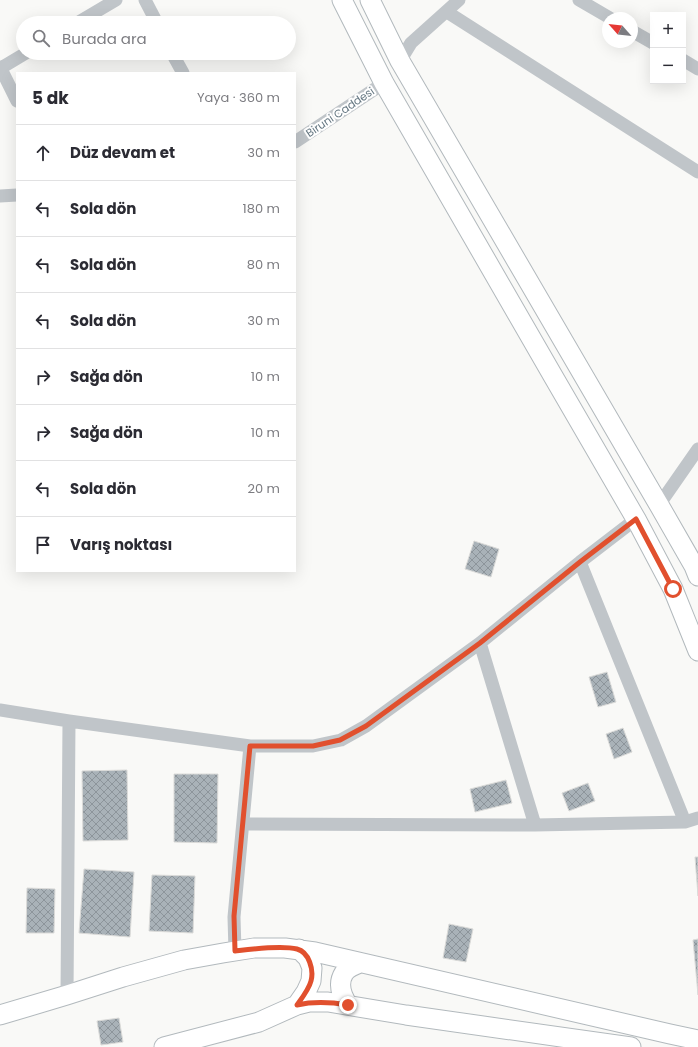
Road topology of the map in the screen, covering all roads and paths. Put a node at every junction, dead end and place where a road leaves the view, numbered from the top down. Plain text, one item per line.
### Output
1 (116, 0) edge
2 (145, 0) edge
3 (342, 0) edge
4 (370, 0) edge
5 (459, 0) edge
6 (579, 0) edge
7 (447, 12) junction
8 (602, 13) edge
9 (89, 16) edge
10 (153, 16) edge
11 (638, 34) edge
12 (650, 41) edge
13 (16, 58) edge
14 (176, 60) edge
15 (400, 61) junction
16 (686, 62) edge
17 (0, 67) edge
18 (698, 69) edge
19 (182, 72) edge
20 (384, 83) junction
21 (16, 99) edge
22 (296, 141) edge
23 (698, 172) edge
24 (16, 195) edge
25 (0, 196) edge
26 (698, 449) edge
27 (659, 505) junction
28 (636, 519) junction
29 (580, 562) junction
30 (698, 576) edge
31 (480, 643) junction
32 (698, 651) edge
33 (0, 710) edge
34 (69, 721) junction
35 (250, 746) junction
36 (698, 818) edge
37 (685, 822) junction
38 (243, 824) junction
39 (535, 824) junction
40 (299, 949) junction
41 (235, 951) junction
42 (360, 962) junction
43 (67, 995) junction
44 (297, 1005) junction
45 (348, 1005) junction
46 (0, 1015) edge
47 (698, 1040) edge
48 (173, 1046) edge
49 (630, 1047) edge

1 - 9 street
2 - 10 street
3 - 20 street
4 - 15 street
5 - 7 street
6 - 8 street
7 - 15 street
7 - 23 street
11 - 12 street
13 - 17 street
14 - 19 street
15 - 20 street
15 - 27 street
16 - 18 street
17 - 21 street
20 - 22 street, Biruni Caddesi
20 - 28 street
24 - 25 street
26 - 27 street
27 - 30 street
28 - 29 street
28 - 32 street
29 - 31 street
29 - 37 street
31 - 35 street
31 - 39 street
33 - 34 street
34 - 35 street
34 - 43 street
35 - 38 street
36 - 37 street
37 - 39 street
38 - 39 street
38 - 41 street
40 - 41 street
40 - 42 street
40 - 44 street
41 - 43 street
42 - 45 street
42 - 47 street
43 - 46 street
44 - 45 street
44 - 48 street
45 - 49 street

